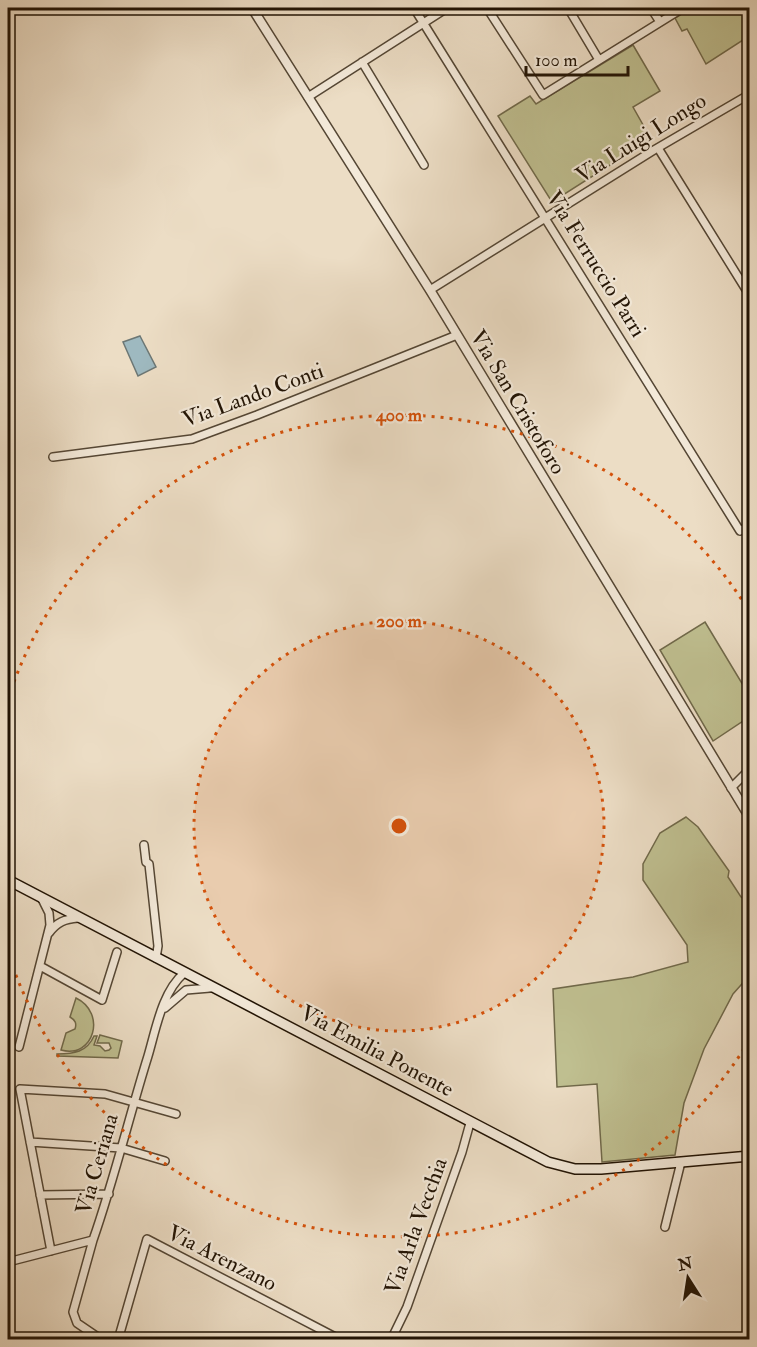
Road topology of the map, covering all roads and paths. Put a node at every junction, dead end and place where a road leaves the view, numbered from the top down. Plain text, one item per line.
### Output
1 (252, 8) edge
2 (414, 8) edge
3 (447, 8) edge
4 (487, 8) edge
5 (568, 8) edge
6 (651, 8) edge
7 (683, 8) edge
8 (424, 22) junction
9 (660, 22) junction
10 (599, 60) junction
11 (362, 62) junction
12 (750, 94) edge
13 (308, 97) junction
14 (658, 148) junction
15 (424, 165) dead end
16 (546, 218) junction
17 (430, 290) junction
18 (750, 296) edge
19 (457, 335) junction
20 (53, 457) dead end
21 (750, 525) edge
22 (750, 769) edge
23 (731, 788) junction
24 (750, 818) edge
25 (144, 845) dead end
26 (8, 880) edge
27 (42, 899) junction
28 (60, 909) junction
29 (78, 918) junction
30 (52, 926) junction
31 (117, 952) dead end
32 (156, 958) junction
33 (40, 966) junction
34 (169, 966) junction
35 (185, 974) junction
36 (173, 985) junction
37 (212, 988) junction
38 (183, 992) junction
39 (162, 1012) junction
40 (20, 1047) dead end
41 (134, 1102) junction
42 (176, 1114) dead end
43 (470, 1123) junction
44 (30, 1142) junction
45 (121, 1148) junction
46 (750, 1156) edge
47 (165, 1161) dead end
48 (681, 1162) junction
49 (109, 1194) junction
50 (40, 1195) junction
51 (665, 1227) dead end
52 (93, 1240) junction
53 (51, 1251) junction
54 (8, 1262) edge
55 (102, 1340) edge
56 (118, 1340) edge
57 (341, 1340) edge
58 (392, 1340) edge

1 - 13 street, Via San Cristoforo
2 - 8 street, Via Ferruccio Parri
3 - 8 street
4 - 10 street
5 - 10 street
6 - 9 street
7 - 9 street
8 - 11 street
8 - 16 street, Via Ferruccio Parri
9 - 10 street
11 - 13 street
11 - 15 street
12 - 14 street, Via Luigi Longo
13 - 17 street, Via San Cristoforo
14 - 16 street, Via Luigi Longo
14 - 18 street
16 - 17 street, Via Luigi Longo
16 - 21 street, Via Ferruccio Parri
17 - 19 street, Via San Cristoforo
19 - 20 street, Via Lando Conti
19 - 23 street, Via San Cristoforo
22 - 23 street
23 - 24 street, Via San Cristoforo
25 - 32 street
26 - 27 main road, Via Emilia Ponente
27 - 28 main road, Via Emilia Ponente
27 - 30 street
28 - 29 main road, Via Emilia Ponente
28 - 30 street
29 - 30 street
29 - 32 main road, Via Emilia Ponente
30 - 33 street
31 - 33 street
32 - 34 main road, Via Emilia Ponente
33 - 40 street
34 - 35 main road, Via Emilia Ponente
34 - 36 street
35 - 36 street, Via Ceriana
35 - 37 main road, Via Emilia Ponente
35 - 38 street
36 - 39 street, Via Ceriana
37 - 38 street
37 - 43 main road, Via Emilia Ponente
38 - 39 street, Via Ceriana
39 - 41 street, Via Ceriana
41 - 42 street
41 - 44 street
41 - 45 street, Via Ceriana
43 - 48 main road, Via Emilia Ponente
43 - 58 street, Via Arla Vecchia
44 - 45 street
44 - 50 street
45 - 47 street
45 - 49 street, Via Ceriana
46 - 48 main road, Via Emilia Ponente
48 - 51 street
49 - 50 street
49 - 52 street, Via Ceriana
50 - 53 street
52 - 53 street, Via Ceriana
52 - 55 street
53 - 54 street, Via Ceriana
56 - 57 street, Via Arenzano

